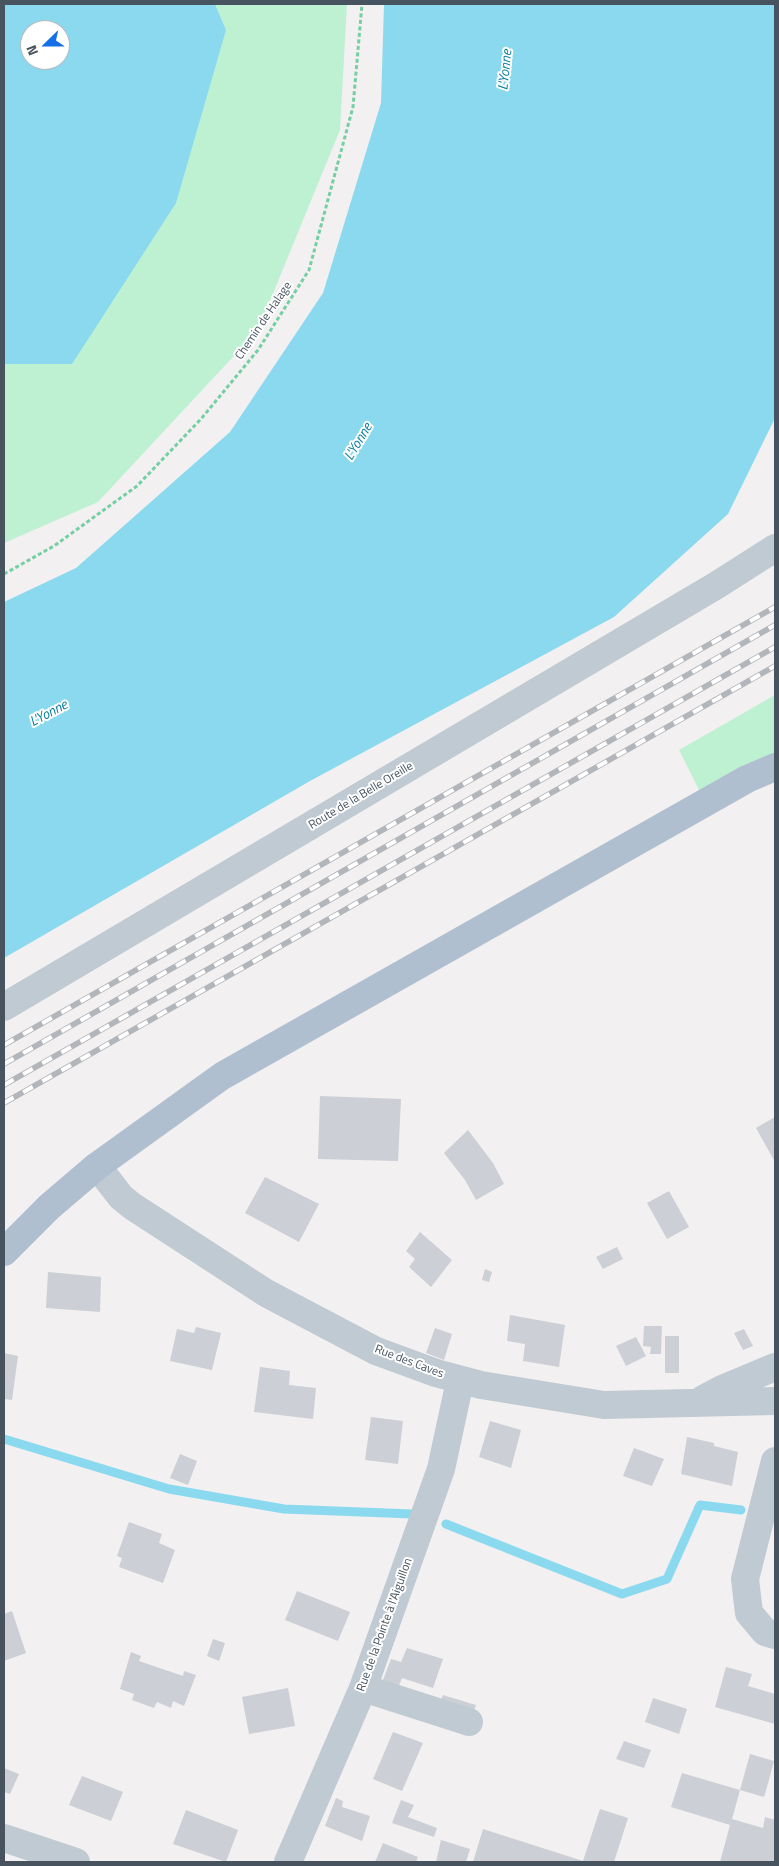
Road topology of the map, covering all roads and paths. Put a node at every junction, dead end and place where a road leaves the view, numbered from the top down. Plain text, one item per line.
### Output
1 (362, 4) edge
2 (775, 548) edge
3 (4, 574) edge
4 (775, 767) edge
5 (4, 1007) edge
6 (97, 1166) junction
7 (4, 1252) edge
8 (775, 1367) edge
9 (460, 1381) junction
10 (775, 1401) edge
11 (696, 1403) junction
12 (775, 1461) edge
13 (775, 1635) edge
14 (363, 1688) junction
15 (469, 1722) dead end
16 (4, 1838) edge
17 (76, 1862) edge
18 (288, 1862) edge

1 - 3 path, Chemin de Halage
2 - 5 street, Route de la Belle Oreille
4 - 6 main road
6 - 7 main road
6 - 9 street, Rue des Caves
8 - 11 street
9 - 11 street, Rue des Caves
9 - 14 street, Rue de la Pointe à l'Aiguillon
10 - 11 street, Rue des Caves
12 - 13 street
14 - 15 street
14 - 18 street, Rue de la Pointe à l'Aiguillon
16 - 17 street

